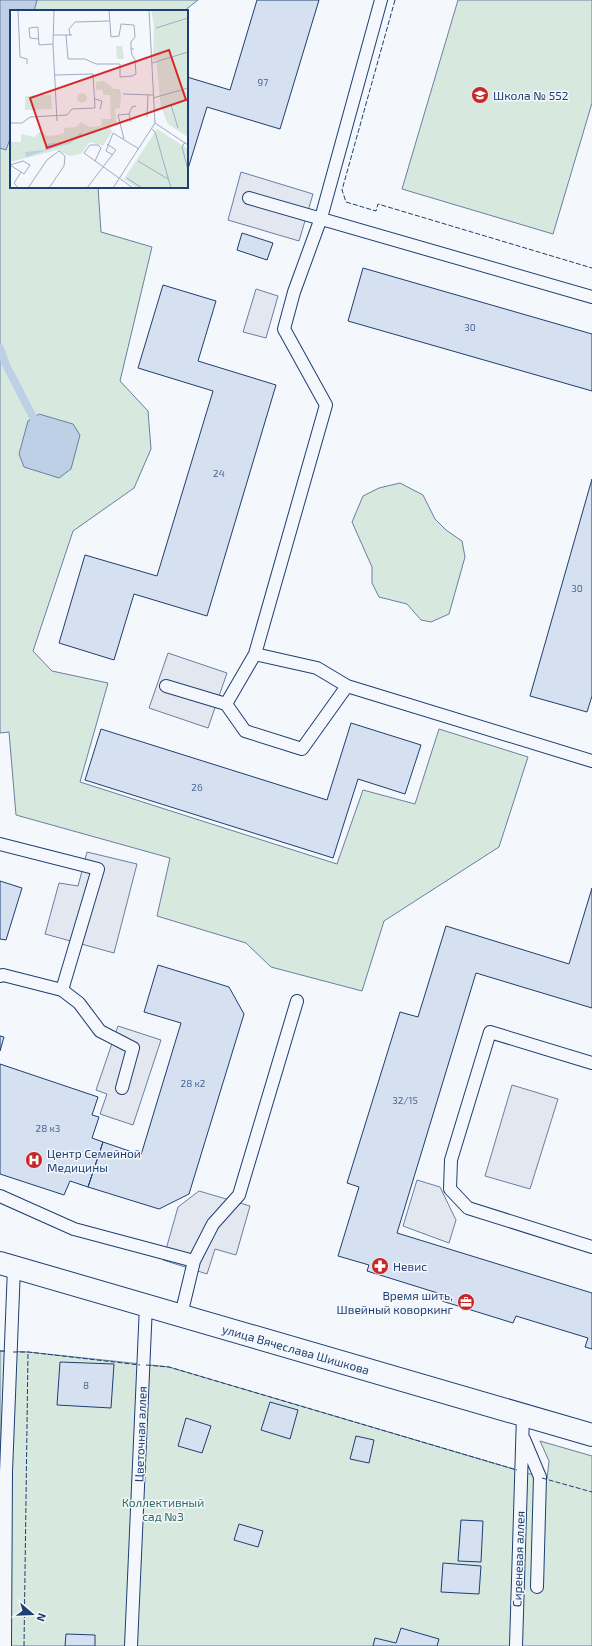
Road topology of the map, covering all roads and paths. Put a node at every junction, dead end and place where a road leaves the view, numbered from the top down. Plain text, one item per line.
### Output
1 (381, 0) edge
2 (249, 198) dead end
3 (321, 218) junction
4 (592, 297) edge
5 (255, 654) junction
6 (166, 686) dead end
7 (347, 686) junction
8 (226, 704) junction
9 (592, 761) edge
10 (0, 844) edge
11 (0, 976) edge
12 (62, 990) junction
13 (297, 1000) dead end
14 (592, 1063) edge
15 (122, 1088) dead end
16 (0, 1196) edge
17 (592, 1247) edge
18 (194, 1262) junction
19 (7, 1265) edge
20 (146, 1306) junction
21 (180, 1316) junction
22 (523, 1426) junction
23 (592, 1435) edge
24 (3, 1472) edge
25 (537, 1587) dead end
26 (5, 1646) edge
27 (131, 1646) edge
28 (516, 1646) edge

1 - 3 lane
2 - 3 lane
3 - 4 lane
3 - 5 lane
5 - 7 lane
5 - 8 lane
6 - 8 lane
7 - 8 lane
7 - 9 lane
10 - 12 lane
11 - 12 lane
12 - 15 lane
13 - 18 lane
14 - 17 lane
16 - 18 lane
18 - 21 lane
19 - 20 street, улица Вячеслава Шишкова
19 - 24 lane
20 - 21 street, улица Вячеслава Шишкова
20 - 27 lane, Цветочная аллея
21 - 22 street, улица Вячеслава Шишкова
22 - 23 street, улица Вячеслава Шишкова
22 - 25 lane
22 - 28 lane, Сиреневая аллея
24 - 26 lane

